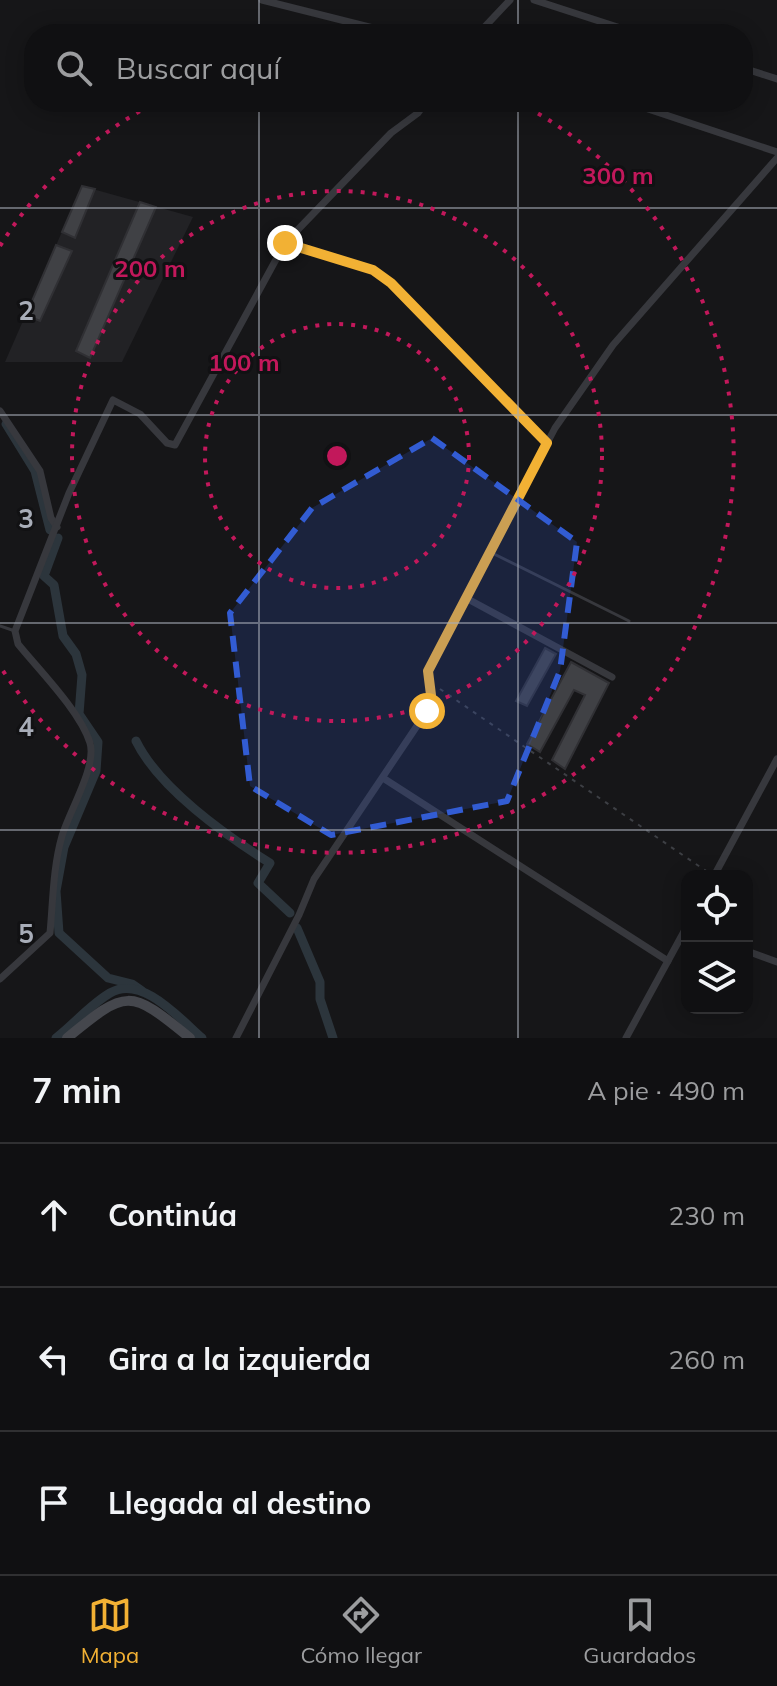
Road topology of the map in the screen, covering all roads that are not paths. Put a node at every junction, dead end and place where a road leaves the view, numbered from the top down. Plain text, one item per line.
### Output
1 (262, 0) edge
2 (510, 0) edge
3 (534, 0) edge
4 (357, 24) edge
5 (487, 24) edge
6 (608, 24) edge
7 (753, 71) edge
8 (777, 79) edge
9 (419, 112) edge
10 (657, 112) edge
11 (777, 152) edge
12 (777, 158) edge
13 (285, 243) junction
14 (0, 411) edge
15 (547, 443) junction
16 (57, 527) junction
17 (490, 552) junction
18 (466, 598) junction
19 (629, 621) dead end
20 (0, 626) edge
21 (15, 631) junction
22 (612, 677) dead end
23 (777, 759) edge
24 (383, 778) junction
25 (765, 782) junction
26 (777, 787) edge
27 (716, 870) edge
28 (681, 937) edge
29 (753, 953) edge
30 (668, 961) junction
31 (777, 962) edge
32 (0, 979) edge
33 (67, 1038) edge
34 (190, 1038) edge
35 (236, 1038) edge
36 (626, 1038) edge

1 - 4 street
2 - 5 street
3 - 6 street
7 - 8 street
9 - 13 street
10 - 11 street
12 - 15 street
13 - 15 street
13 - 16 street
14 - 16 street
15 - 17 street
16 - 21 street
17 - 18 street
17 - 19 lane
18 - 22 street
18 - 24 street
20 - 21 lane
21 - 32 street
23 - 25 street
24 - 30 street
24 - 35 street
25 - 26 street
25 - 27 street
28 - 30 street
29 - 31 street
30 - 36 street
33 - 34 street

